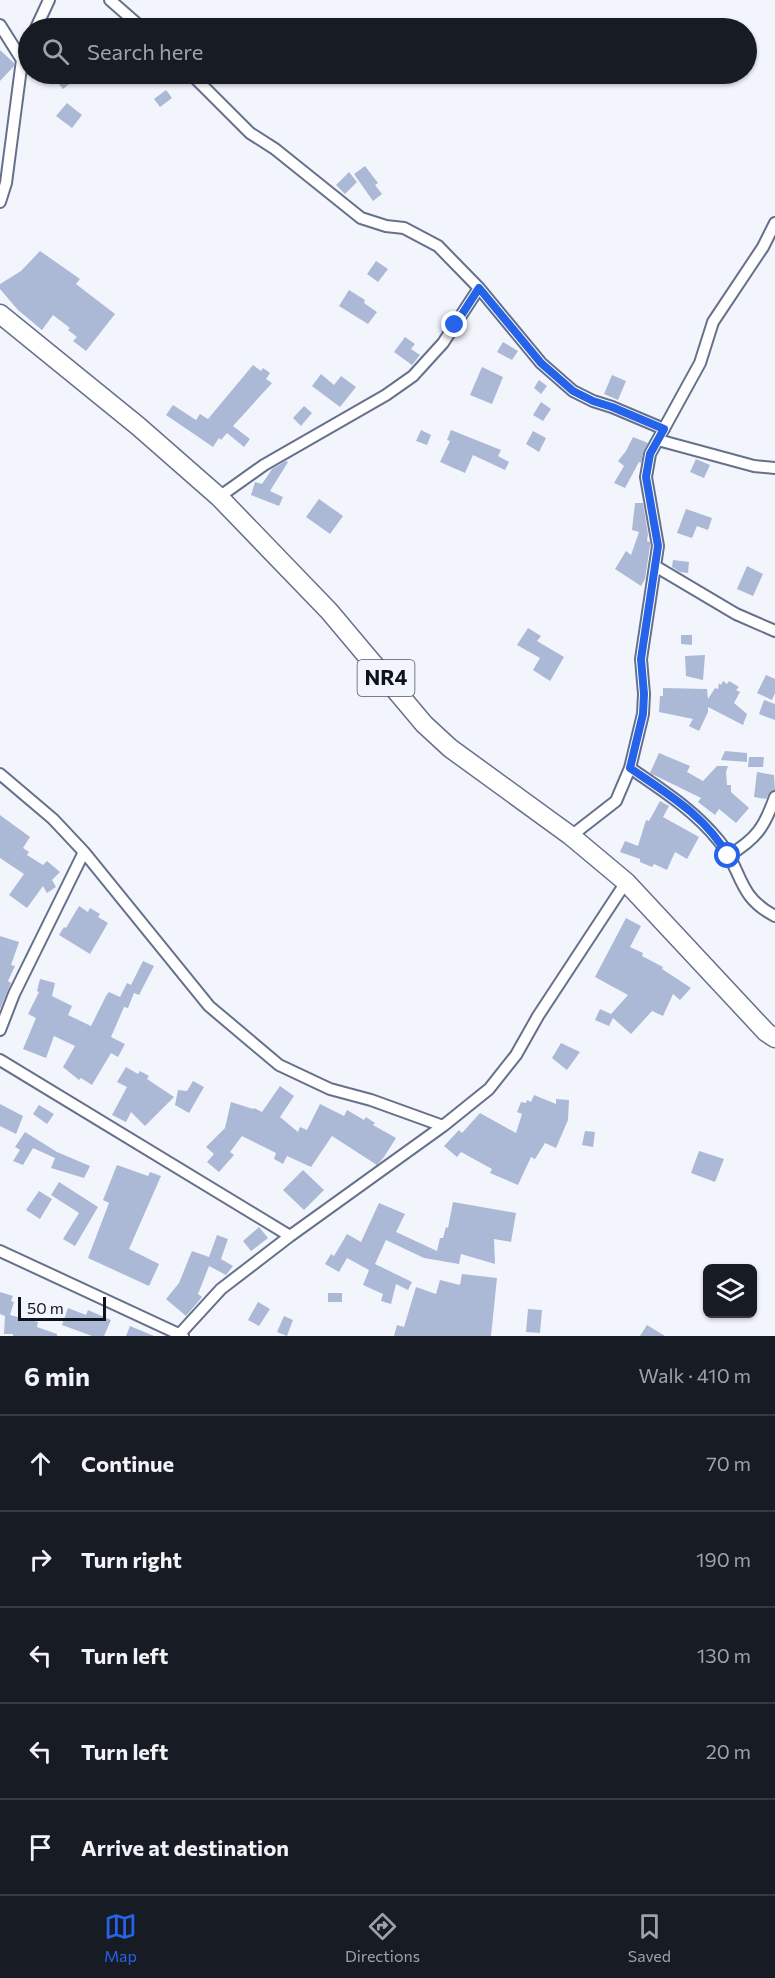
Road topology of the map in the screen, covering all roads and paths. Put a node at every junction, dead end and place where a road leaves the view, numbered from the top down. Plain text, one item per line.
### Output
1 (49, 0) edge
2 (110, 0) edge
3 (41, 18) edge
4 (131, 18) edge
5 (0, 25) edge
6 (18, 54) edge
7 (19, 84) edge
8 (201, 84) edge
9 (0, 202) edge
10 (775, 224) edge
11 (479, 288) junction
12 (0, 314) edge
13 (664, 429) junction
14 (658, 440) junction
15 (775, 468) edge
16 (219, 497) junction
17 (654, 566) junction
18 (775, 631) edge
19 (630, 768) junction
20 (0, 774) edge
21 (775, 797) edge
22 (571, 836) junction
23 (84, 852) junction
24 (728, 856) junction
25 (626, 882) junction
26 (775, 916) edge
27 (0, 1030) edge
28 (775, 1038) edge
29 (0, 1060) edge
30 (443, 1126) junction
31 (290, 1236) junction
32 (0, 1251) edge
33 (180, 1335) edge

1 - 3 street
2 - 4 street
5 - 6 street
7 - 9 street
8 - 11 street
10 - 13 street
11 - 13 street
11 - 16 street
12 - 16 highway, NR4
13 - 14 street
14 - 15 street
14 - 17 street
16 - 22 highway, NR4
17 - 18 street
17 - 19 street
19 - 22 street
19 - 24 street
20 - 23 street
21 - 24 street
22 - 25 highway, NR4
23 - 27 street
23 - 30 street
24 - 26 street
25 - 28 highway, NR4
25 - 30 street
29 - 31 street
30 - 31 street
31 - 33 street
32 - 33 street

